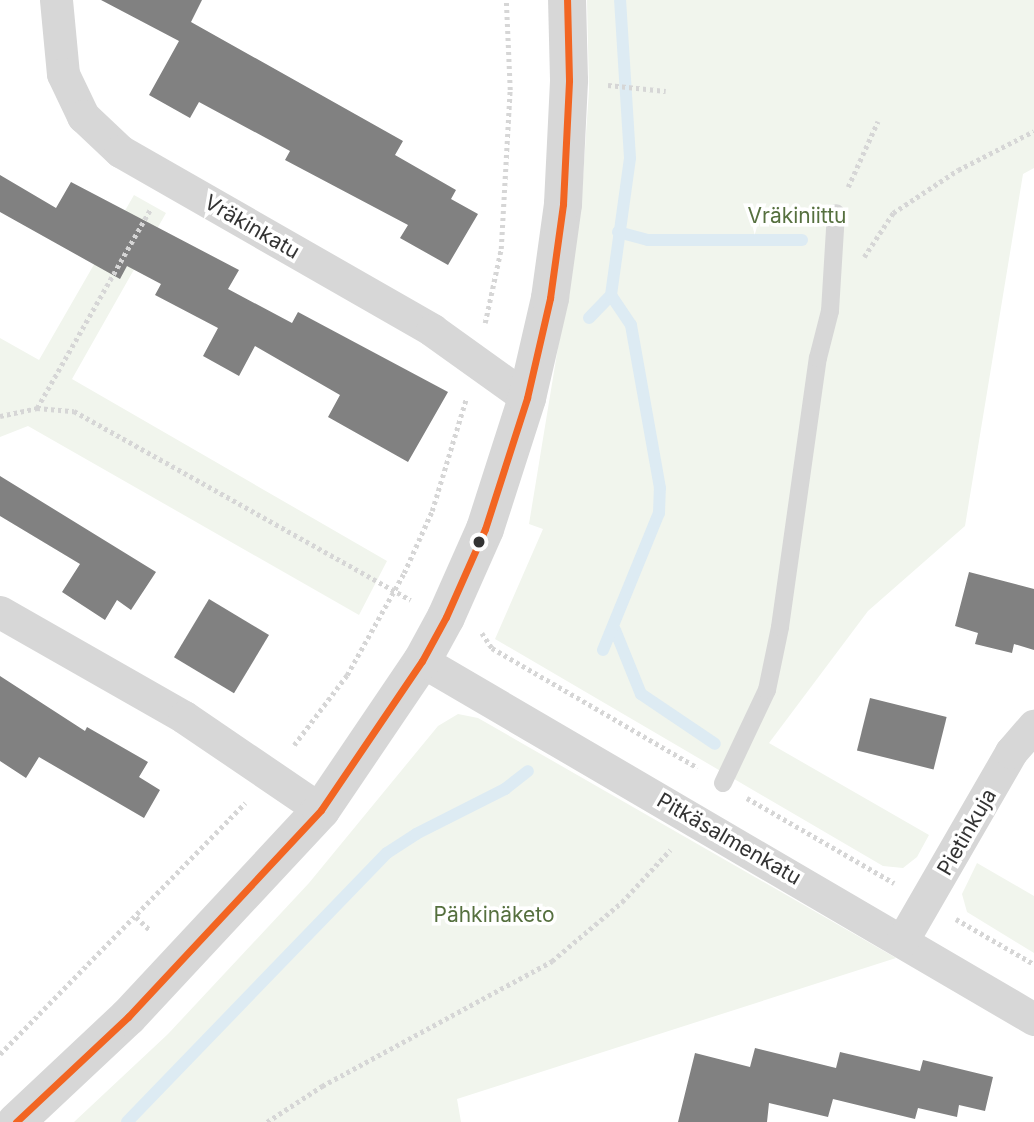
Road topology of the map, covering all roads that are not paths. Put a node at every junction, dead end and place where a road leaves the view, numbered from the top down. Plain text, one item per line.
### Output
1 (55, 0) edge
2 (567, 0) edge
3 (836, 213) road end
4 (527, 398) junction
5 (0, 612) edge
6 (422, 662) junction
7 (1034, 726) edge
8 (723, 783) road end
9 (321, 810) junction
10 (902, 941) junction
11 (1034, 1019) edge
12 (16, 1122) edge

1 - 4 street, Vräkinkatu
2 - 4 street
3 - 8 lane
4 - 6 street
5 - 9 street
6 - 9 street
6 - 10 street, Pitkäsalmenkatu
7 - 10 street, Pietinkuja
9 - 12 street
10 - 11 street, Pitkäsalmenkatu

